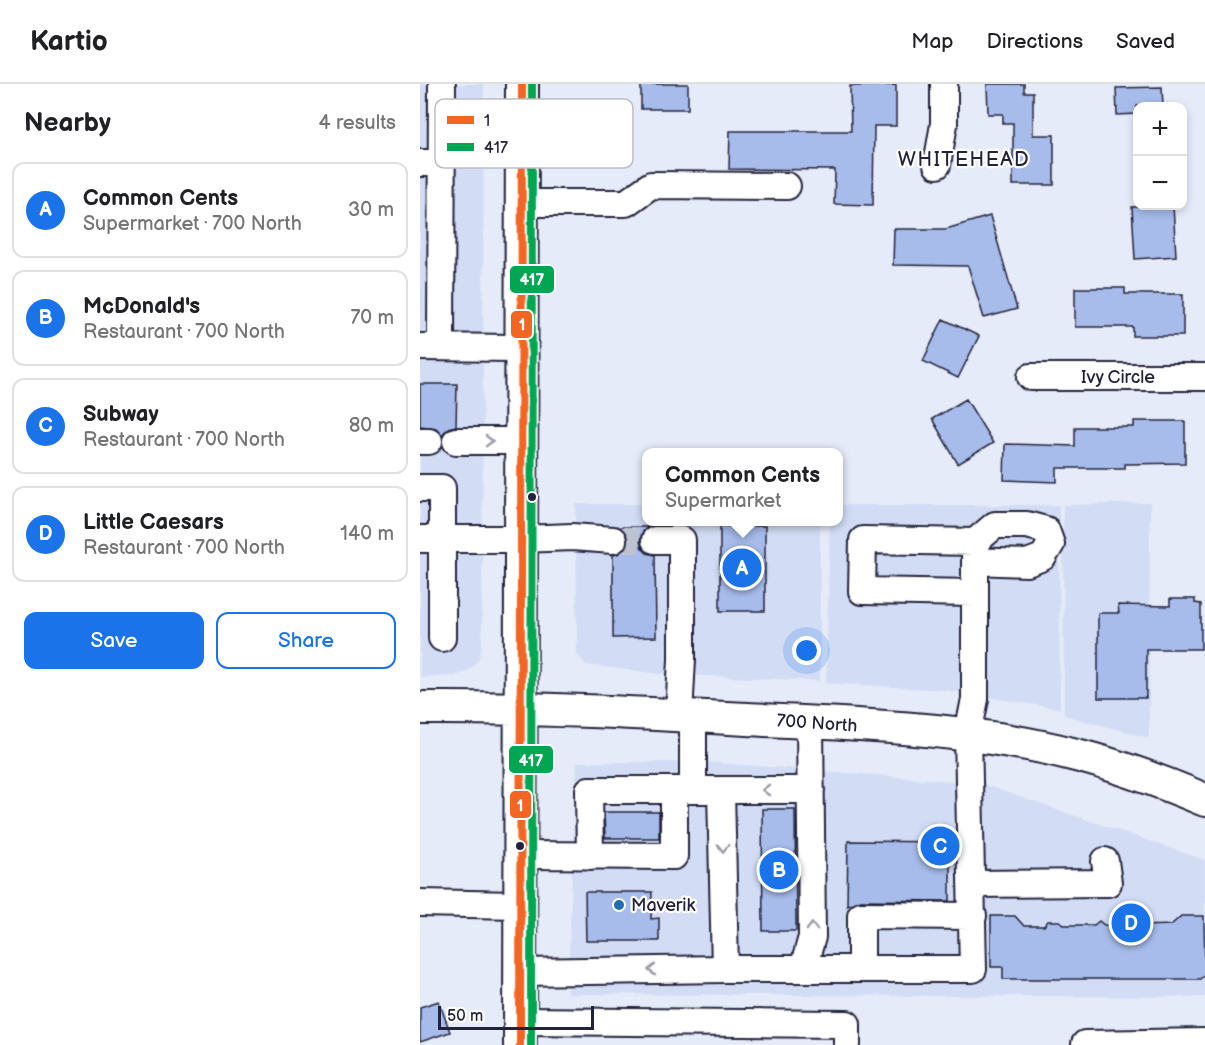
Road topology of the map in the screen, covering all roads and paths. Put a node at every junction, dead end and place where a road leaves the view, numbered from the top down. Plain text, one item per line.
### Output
1 (442, 84) edge
2 (944, 84) edge
3 (440, 99) edge
4 (435, 134) edge
5 (431, 163) edge
6 (937, 165) dead end
7 (522, 168) edge
8 (787, 186) dead end
9 (522, 203) junction
10 (430, 347) edge
11 (521, 348) junction
12 (1030, 377) dead end
13 (1205, 377) edge
14 (456, 441) dead end
15 (521, 441) junction
16 (420, 488) edge
17 (431, 539) edge
18 (521, 540) junction
19 (613, 540) tunnel mouth
20 (655, 540) tunnel mouth
21 (975, 593) junction
22 (442, 639) dead end
23 (420, 708) edge
24 (521, 709) junction
25 (686, 715) junction
26 (810, 722) junction
27 (968, 734) junction
28 (684, 790) junction
29 (721, 790) junction
30 (811, 790) junction
31 (1205, 800) edge
32 (520, 855) junction
33 (590, 856) junction
34 (1105, 861) dead end
35 (972, 884) junction
36 (420, 903) edge
37 (521, 905) junction
38 (973, 916) junction
39 (725, 969) junction
40 (803, 969) junction
41 (861, 969) junction
42 (520, 972) junction
43 (520, 1033) edge
44 (1205, 1042) edge
45 (1085, 1044) edge
46 (847, 1045) edge

1 - 3 street
2 - 6 street
4 - 5 street
5 - 10 street
7 - 9 main road
8 - 9 street
9 - 11 main road
10 - 11 street
11 - 15 main road
12 - 13 street, Ivy Circle
14 -> 15 street
15 - 18 main road
16 - 17 street
17 - 18 street
17 - 22 street
18 - 19 street
18 - 24 main road
20 - 25 street
21 - 21 street
21 - 27 street
23 - 24 main road, 700 North
24 - 25 main road, 700 North
24 - 32 main road
25 - 26 main road, 700 North
25 - 28 street
26 - 27 main road, 700 North
26 - 30 street
27 - 31 main road, 700 North
27 - 35 street
28 - 29 street
28 - 33 street
28 - 33 street
30 -> 29 street
29 -> 39 street
40 -> 30 street
32 - 33 street
32 - 37 main road
34 - 35 street
35 - 38 street
36 - 37 street
37 - 42 main road
38 - 41 street
38 - 41 street
39 - 40 street
39 -> 42 street
40 - 41 street
42 - 43 main road
43 - 46 street
44 - 45 street

